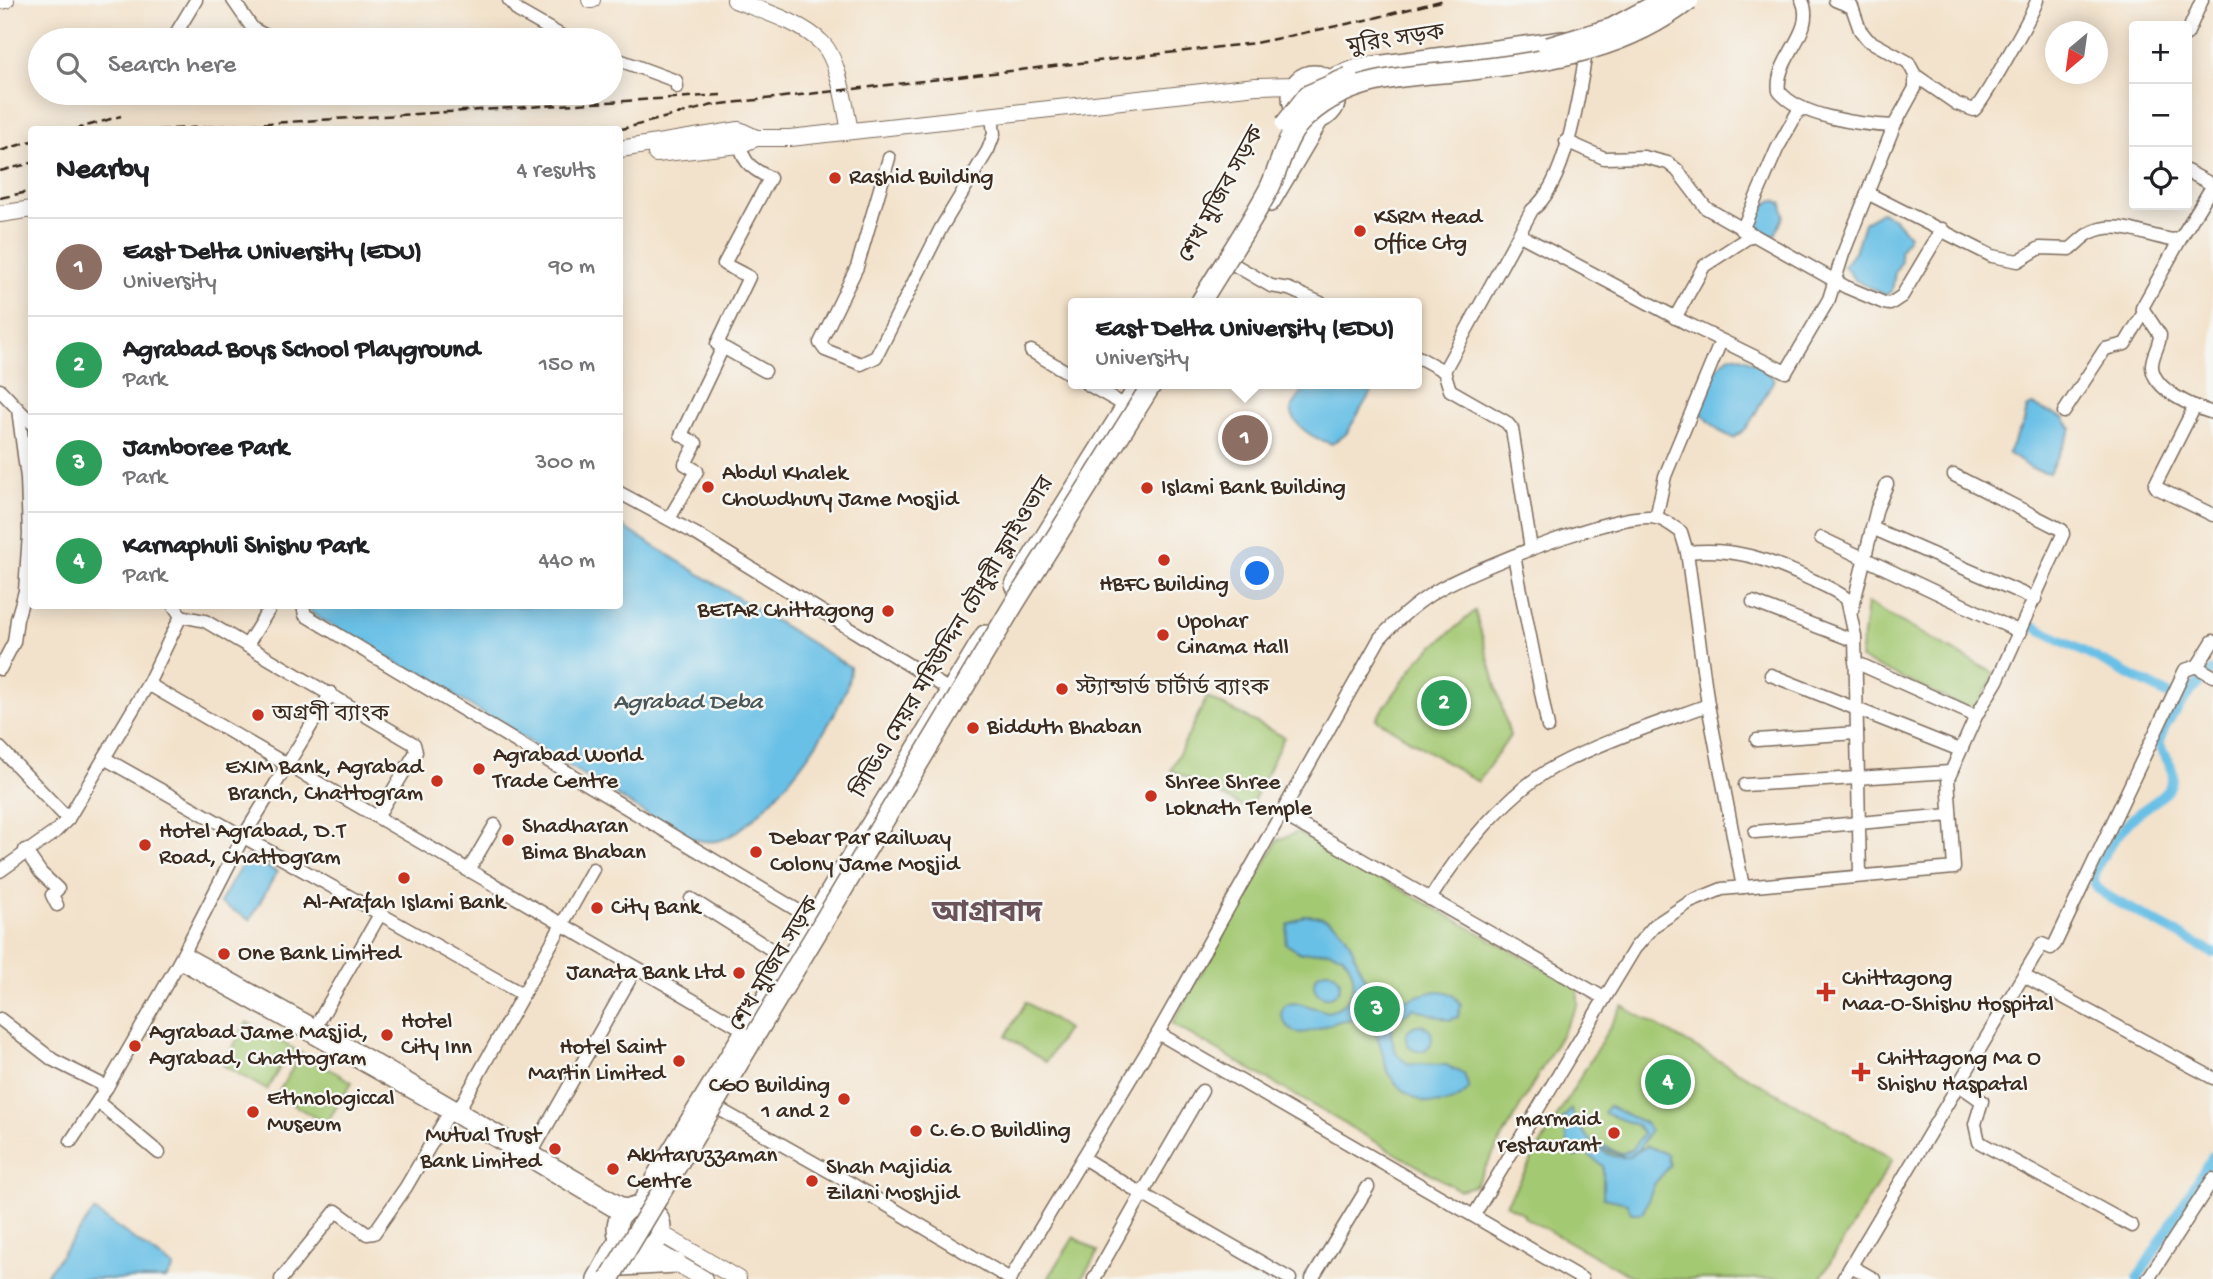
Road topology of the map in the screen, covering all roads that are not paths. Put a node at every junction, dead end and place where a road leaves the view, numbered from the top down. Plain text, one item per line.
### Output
1 (6, 0) edge
2 (196, 0) edge
3 (233, 0) edge
4 (509, 0) edge
5 (735, 0) edge
6 (1664, 0) edge
7 (1674, 0) edge
8 (1689, 0) edge
9 (1802, 0) edge
10 (1835, 0) edge
11 (2038, 0) edge
12 (2202, 0) edge
13 (0, 1) edge
14 (2192, 23) edge
15 (179, 28) edge
16 (252, 28) edge
17 (548, 28) edge
18 (1588, 39) junction
19 (623, 61) edge
20 (1915, 75) junction
21 (1327, 80) junction
22 (1296, 85) junction
23 (677, 87) dead end
24 (1800, 108) junction
25 (1296, 109) junction
26 (992, 116) junction
27 (1319, 118) junction
28 (1894, 126) junction
29 (850, 131) junction
30 (740, 138) junction
31 (1566, 141) junction
32 (623, 149) edge
33 (623, 158) edge
34 (889, 158) dead end
35 (2192, 174) edge
36 (2213, 185) edge
37 (1869, 194) junction
38 (28, 210) edge
39 (7, 217) edge
40 (28, 218) edge
41 (1942, 229) junction
42 (1747, 233) junction
43 (1520, 235) junction
44 (2182, 236) junction
45 (1233, 264) junction
46 (1836, 280) junction
47 (1192, 298) edge
48 (1192, 298) edge
49 (1203, 298) edge
50 (1212, 298) edge
51 (1310, 298) edge
52 (2143, 314) junction
53 (1675, 318) junction
54 (1721, 341) junction
55 (723, 347) junction
56 (1031, 351) dead end
57 (1422, 359) edge
58 (765, 371) dead end
59 (1444, 371) junction
60 (1068, 373) edge
61 (1096, 389) edge
62 (1136, 389) edge
63 (1136, 389) edge
64 (1149, 389) edge
65 (1157, 389) edge
66 (0, 390) edge
67 (1126, 406) junction
68 (2195, 406) junction
69 (18, 409) junction
70 (2064, 412) dead end
71 (2213, 413) edge
72 (28, 419) edge
73 (1954, 475) dead end
74 (1887, 484) dead end
75 (623, 495) edge
76 (28, 496) edge
77 (2213, 516) edge
78 (1656, 518) junction
79 (669, 519) junction
80 (28, 527) edge
81 (1872, 528) junction
82 (1821, 538) dead end
83 (1531, 549) junction
84 (1687, 552) junction
85 (1514, 556) junction
86 (1864, 558) junction
87 (2035, 599) junction
88 (1753, 602) dead end
89 (269, 609) edge
90 (304, 609) edge
91 (1852, 610) junction
92 (177, 611) edge
93 (2020, 632) junction
94 (2213, 641) edge
95 (1855, 642) junction
96 (247, 645) junction
97 (1855, 662) junction
98 (2199, 668) junction
99 (0, 669) edge
100 (1771, 675) dead end
101 (2213, 676) edge
102 (148, 684) junction
103 (331, 693) junction
104 (958, 695) junction
105 (1708, 705) junction
106 (1855, 709) junction
107 (1976, 716) junction
108 (1548, 727) dead end
109 (1856, 733) junction
110 (1757, 740) dead end
111 (0, 748) edge
112 (1960, 750) junction
113 (104, 758) junction
114 (289, 765) junction
115 (1950, 772) junction
116 (1856, 777) junction
117 (1745, 785) dead end
118 (1280, 813) junction
119 (1950, 815) junction
120 (377, 817) junction
121 (68, 819) junction
122 (1858, 823) junction
123 (495, 825) dead end
124 (1755, 832) dead end
125 (242, 839) junction
126 (25, 850) junction
127 (593, 869) dead end
128 (0, 871) edge
129 (468, 871) junction
130 (1860, 875) junction
131 (1743, 887) junction
132 (691, 899) dead end
133 (1430, 899) junction
134 (57, 905) dead end
135 (379, 916) junction
136 (812, 919) junction
137 (561, 925) junction
138 (182, 958) junction
139 (788, 960) junction
140 (636, 968) junction
141 (2024, 976) junction
142 (522, 994) junction
143 (1604, 998) junction
144 (0, 1019) edge
145 (316, 1026) junction
146 (746, 1031) junction
147 (1158, 1033) junction
148 (2213, 1078) edge
149 (1959, 1085) junction
150 (107, 1087) junction
151 (1202, 1091) dead end
152 (98, 1102) junction
153 (719, 1109) junction
154 (454, 1111) junction
155 (71, 1141) dead end
156 (532, 1152) junction
157 (159, 1153) dead end
158 (1083, 1158) junction
159 (2213, 1179) edge
160 (1368, 1187) dead end
161 (1142, 1194) junction
162 (1474, 1215) junction
163 (638, 1226) junction
164 (2132, 1226) dead end
165 (677, 1264) junction
166 (1851, 1266) junction
167 (615, 1275) edge
168 (1566, 1275) edge
169 (281, 1279) edge
170 (597, 1279) edge
171 (704, 1279) edge
172 (738, 1279) edge
173 (1010, 1279) edge
174 (1094, 1279) edge
175 (1290, 1279) edge
176 (1312, 1279) edge
177 (1582, 1279) edge
178 (1843, 1279) edge
179 (1874, 1279) edge
180 (2148, 1279) edge

1 - 13 main road
2 - 15 street
3 - 16 street
4 - 17 street
5 - 29 main road
6 - 47 highway, bridge
7 - 18 highway, মুরিং সড়ক
8 - 49 highway, bridge
9 - 24 street
10 - 20 street
11 - 20 street
12 - 14 street
18 - 21 highway, মুরিং সড়ক
18 - 31 street
19 - 23 street
20 - 28 street
21 - 22 highway
21 - 27 highway
22 - 25 highway
22 - 26 main road
24 - 28 street
24 - 42 street
25 - 27 highway
25 - 48 highway, শেখ মুজিব সড়ক
26 - 29 main road
26 - 34 street
27 - 45 highway, শেখ মুজিব সড়ক
28 - 37 street
29 - 30 main road
30 - 32 main road
30 - 33 main road
30 - 55 street
31 - 42 street
31 - 43 street
35 - 36 street
36 - 44 street
37 - 41 street
37 - 46 street
38 - 39 main road
39 - 40 main road
41 - 44 street
41 - 46 street
42 - 46 street
42 - 53 street
43 - 53 street
43 - 59 street
44 - 52 street
45 - 50 highway, শেখ মুজিব সড়ক
45 - 51 street
46 - 54 street
52 - 68 street
52 - 70 street
53 - 54 street
54 - 78 street
55 - 58 street
55 - 79 street
56 - 60 street
57 - 59 street
59 - 83 street
61 - 67 street
62 - 67 highway, শেখ মুজিব সড়ক
63 - 170 highway, সিডিএ মেয়র মহিউদ্দিন চৌধুরী ফ্লাইওভার, bridge
64 - 167 highway, bridge
65 - 104 highway, শেখ মুজিব সড়ক
66 - 69 street
67 - 104 highway, শেখ মুজিব সড়ক
68 - 71 street
68 - 77 street
69 - 72 street
69 - 76 street
73 - 87 street
74 - 81 street
75 - 79 street
78 - 83 street
78 - 84 street
79 - 104 street
80 - 99 street
81 - 86 street
81 - 87 street
82 - 86 street
83 - 85 street
84 - 91 street
84 - 105 street
85 - 108 street
85 - 118 street
86 - 91 street
86 - 93 street
87 - 93 street
88 - 95 street
89 - 96 street
90 - 136 street
91 - 95 street
92 - 96 street
92 - 102 street
93 - 107 street
94 - 98 street
95 - 97 street
96 - 103 street
97 - 106 street
97 - 107 street
98 - 101 street
98 - 141 street
100 - 106 street
102 - 113 street
102 - 114 street
103 - 114 street
103 - 120 street
104 - 136 highway, শেখ মুজিব সড়ক
104 - 153 highway, শেখ মুজিব সড়ক
105 - 131 street
105 - 133 street
106 - 109 street
106 - 112 street
107 - 112 street
109 - 110 street
109 - 116 street
111 - 121 street
112 - 115 street
113 - 121 street
113 - 125 street
114 - 120 street
114 - 125 street
115 - 116 street
115 - 119 street
116 - 117 street
116 - 122 street
118 - 133 street
118 - 147 street
119 - 122 street
119 - 130 street
120 - 129 street
121 - 126 street
122 - 124 street
122 - 130 street
123 - 129 street
125 - 135 street
125 - 138 street
126 - 128 street
126 - 134 street
127 - 137 street
129 - 137 street
130 - 131 street
131 - 143 street
132 - 139 street
133 - 143 street
135 - 142 street
135 - 145 street
136 - 139 highway, শেখ মুজিব সড়ক
137 - 140 street
137 - 142 street
138 - 145 street
138 - 150 street
138 - 154 street
139 - 146 highway, শেখ মুজিব সড়ক
140 - 146 street
140 - 156 street
141 - 148 street
141 - 149 street
142 - 154 street
143 - 162 street
144 - 150 street
145 - 154 street
146 - 163 highway, শেখ মুজিব সড়ক
147 - 158 street
147 - 162 street
149 - 164 street
149 - 166 street
150 - 152 street
151 - 161 street
152 - 155 street
152 - 157 street
153 - 163 highway, শেখ মুজিব সড়ক
153 - 173 street
154 - 156 street
154 - 163 street
154 - 169 street
156 - 163 street
158 - 161 street
158 - 173 street
159 - 180 street
160 - 176 street
161 - 174 street
161 - 175 street
162 - 168 street
163 - 165 main road
163 - 167 highway, শেখ মুজিব সড়ক
163 - 170 highway, শেখ মুজিব সড়ক
163 - 172 main road
165 - 167 highway
165 - 171 main road
166 - 178 street
166 - 179 street
168 - 177 street

